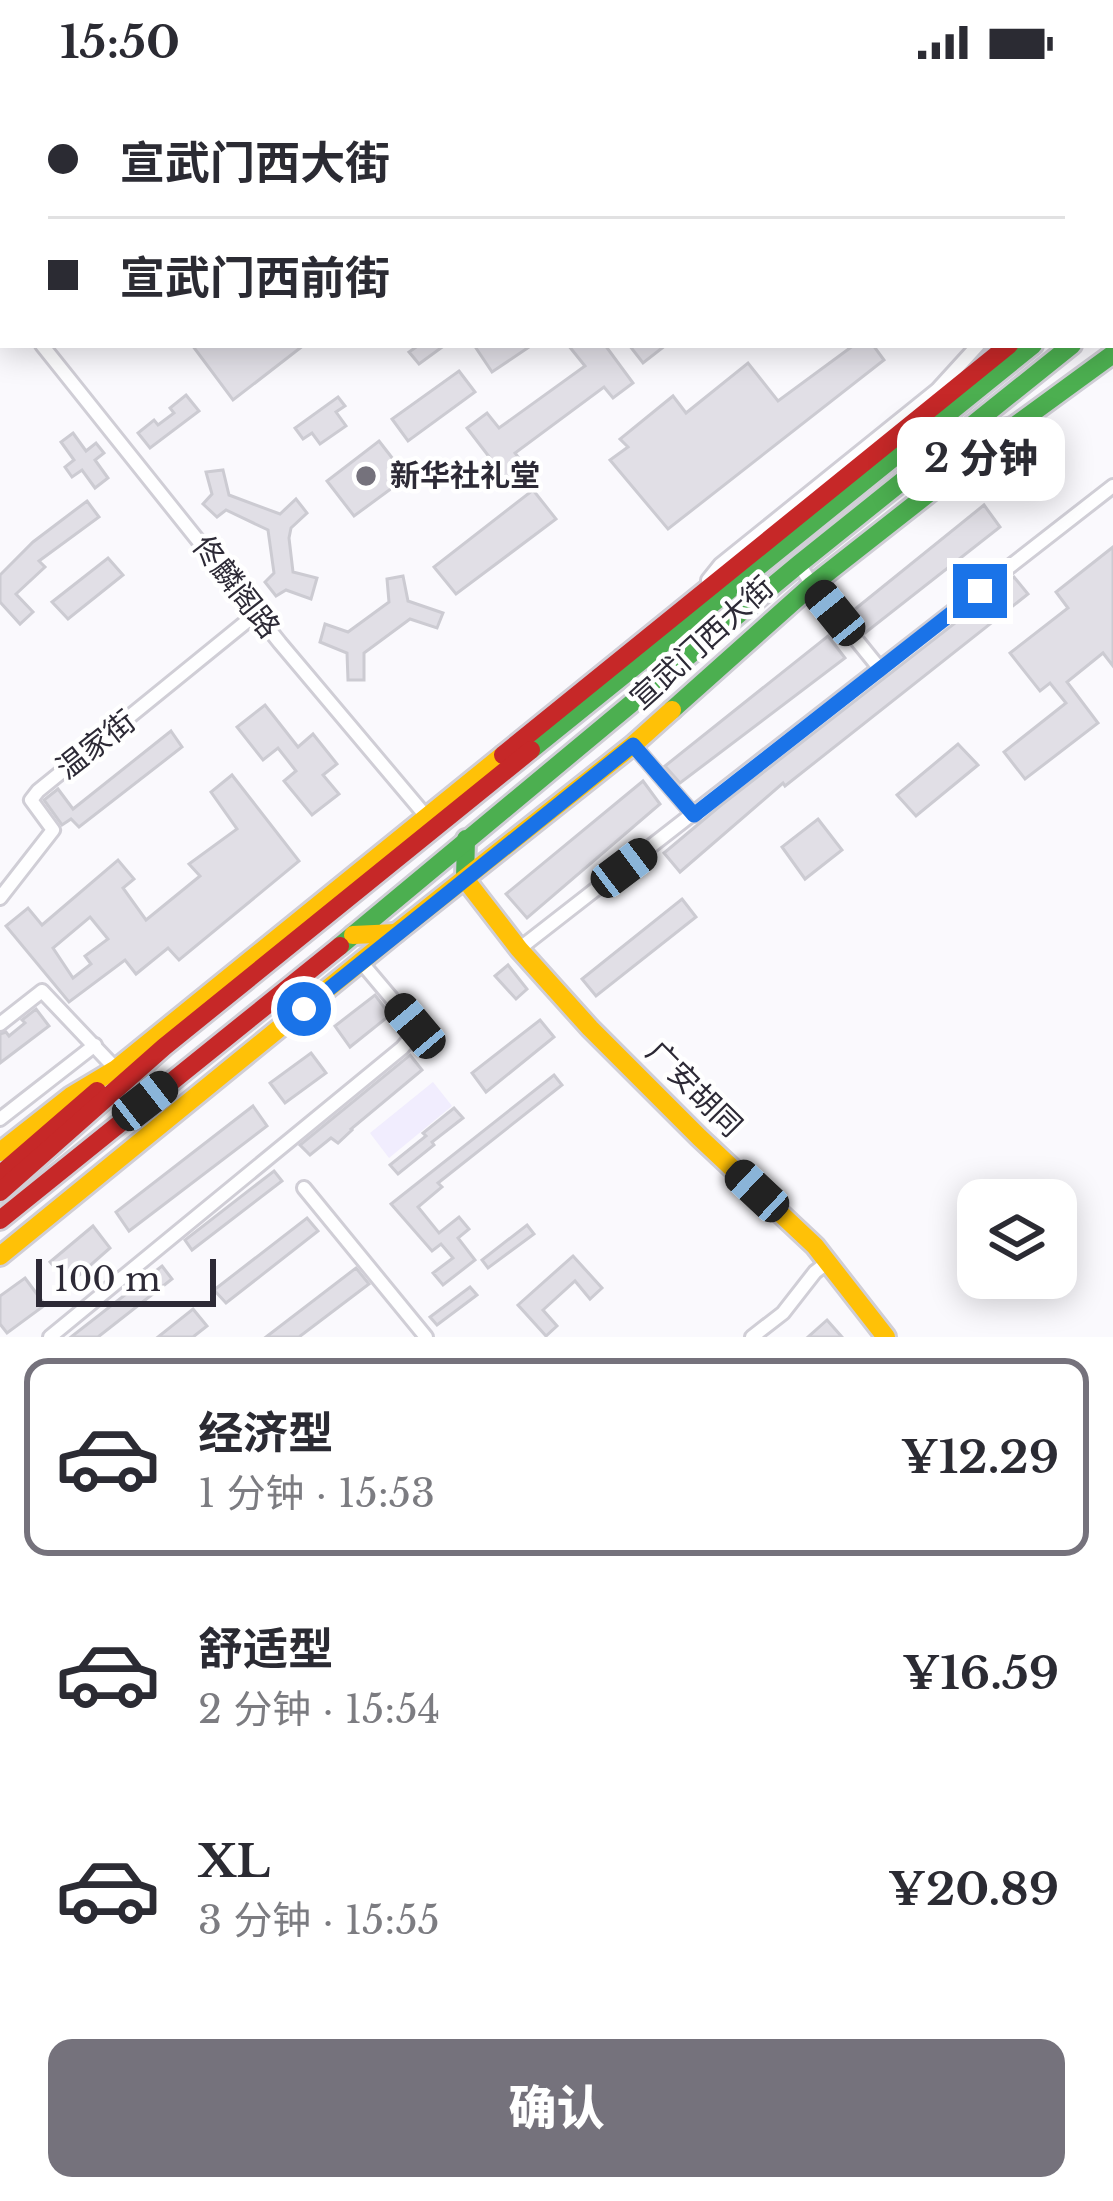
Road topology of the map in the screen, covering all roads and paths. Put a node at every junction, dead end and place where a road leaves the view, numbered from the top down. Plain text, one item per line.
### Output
1 (44, 348) edge
2 (975, 348) edge
3 (1005, 348) edge
4 (1029, 348) edge
5 (1068, 348) edge
6 (1113, 354) edge
7 (1012, 427) junction
8 (962, 435) junction
9 (1113, 486) edge
10 (799, 564) junction
11 (812, 585) junction
12 (695, 609) junction
13 (257, 614) junction
14 (880, 669) junction
15 (633, 745) junction
16 (694, 815) junction
17 (430, 821) junction
18 (466, 839) junction
19 (465, 879) junction
20 (0, 898) edge
21 (395, 933) junction
22 (353, 935) junction
23 (520, 949) junction
24 (361, 962) junction
25 (0, 1024) edge
26 (95, 1046) junction
27 (164, 1047) junction
28 (116, 1069) junction
29 (0, 1119) edge
30 (0, 1152) edge
31 (0, 1175) edge
32 (304, 1188) dead end
33 (0, 1192) edge
34 (0, 1220) edge
35 (0, 1256) edge
36 (828, 1262) junction
37 (50, 1337) edge
38 (426, 1337) edge
39 (752, 1337) edge
40 (886, 1337) edge

1 - 13 street, 佟麟阁路
2 - 12 street, 宣武门西大街
3 - 12 street, 宣武门西大街
4 - 12 street, 宣武门西大街
5 - 8 street, 宣武门西大街
6 - 7 street, 宣武门西大街
7 - 8 street
7 - 11 street, 宣武门西大街
8 - 10 street, 宣武门西大街
9 - 14 street
10 - 11 street
10 - 18 street, 宣武门西大街
11 - 14 street
11 - 15 street, 宣武门西大街
12 - 17 street, 宣武门西大街
13 - 17 street, 佟麟阁路
13 - 20 street, 温家街
14 - 16 street
15 - 16 street
15 - 19 street, 宣武门西大街
16 - 23 street
17 - 27 street, 宣武门西大街
17 - 28 street, 宣武门西大街
18 - 19 street
18 - 22 street, 宣武门西大街
19 - 21 street, 宣武门西大街
19 - 23 street, 广安胡同
21 - 22 street
21 - 24 street, 宣武门西大街
22 - 34 street, 宣武门西大街
23 - 36 street, 广安胡同
24 - 35 street, 宣武门西大街
24 - 37 street
25 - 26 street
26 - 28 street
26 - 29 street
27 - 28 street
27 - 33 street, 宣武门西大街
28 - 30 street, 宣武门西大街
28 - 31 street, 宣武门西大街
32 - 38 street
36 - 39 street
36 - 40 street, 广安胡同

